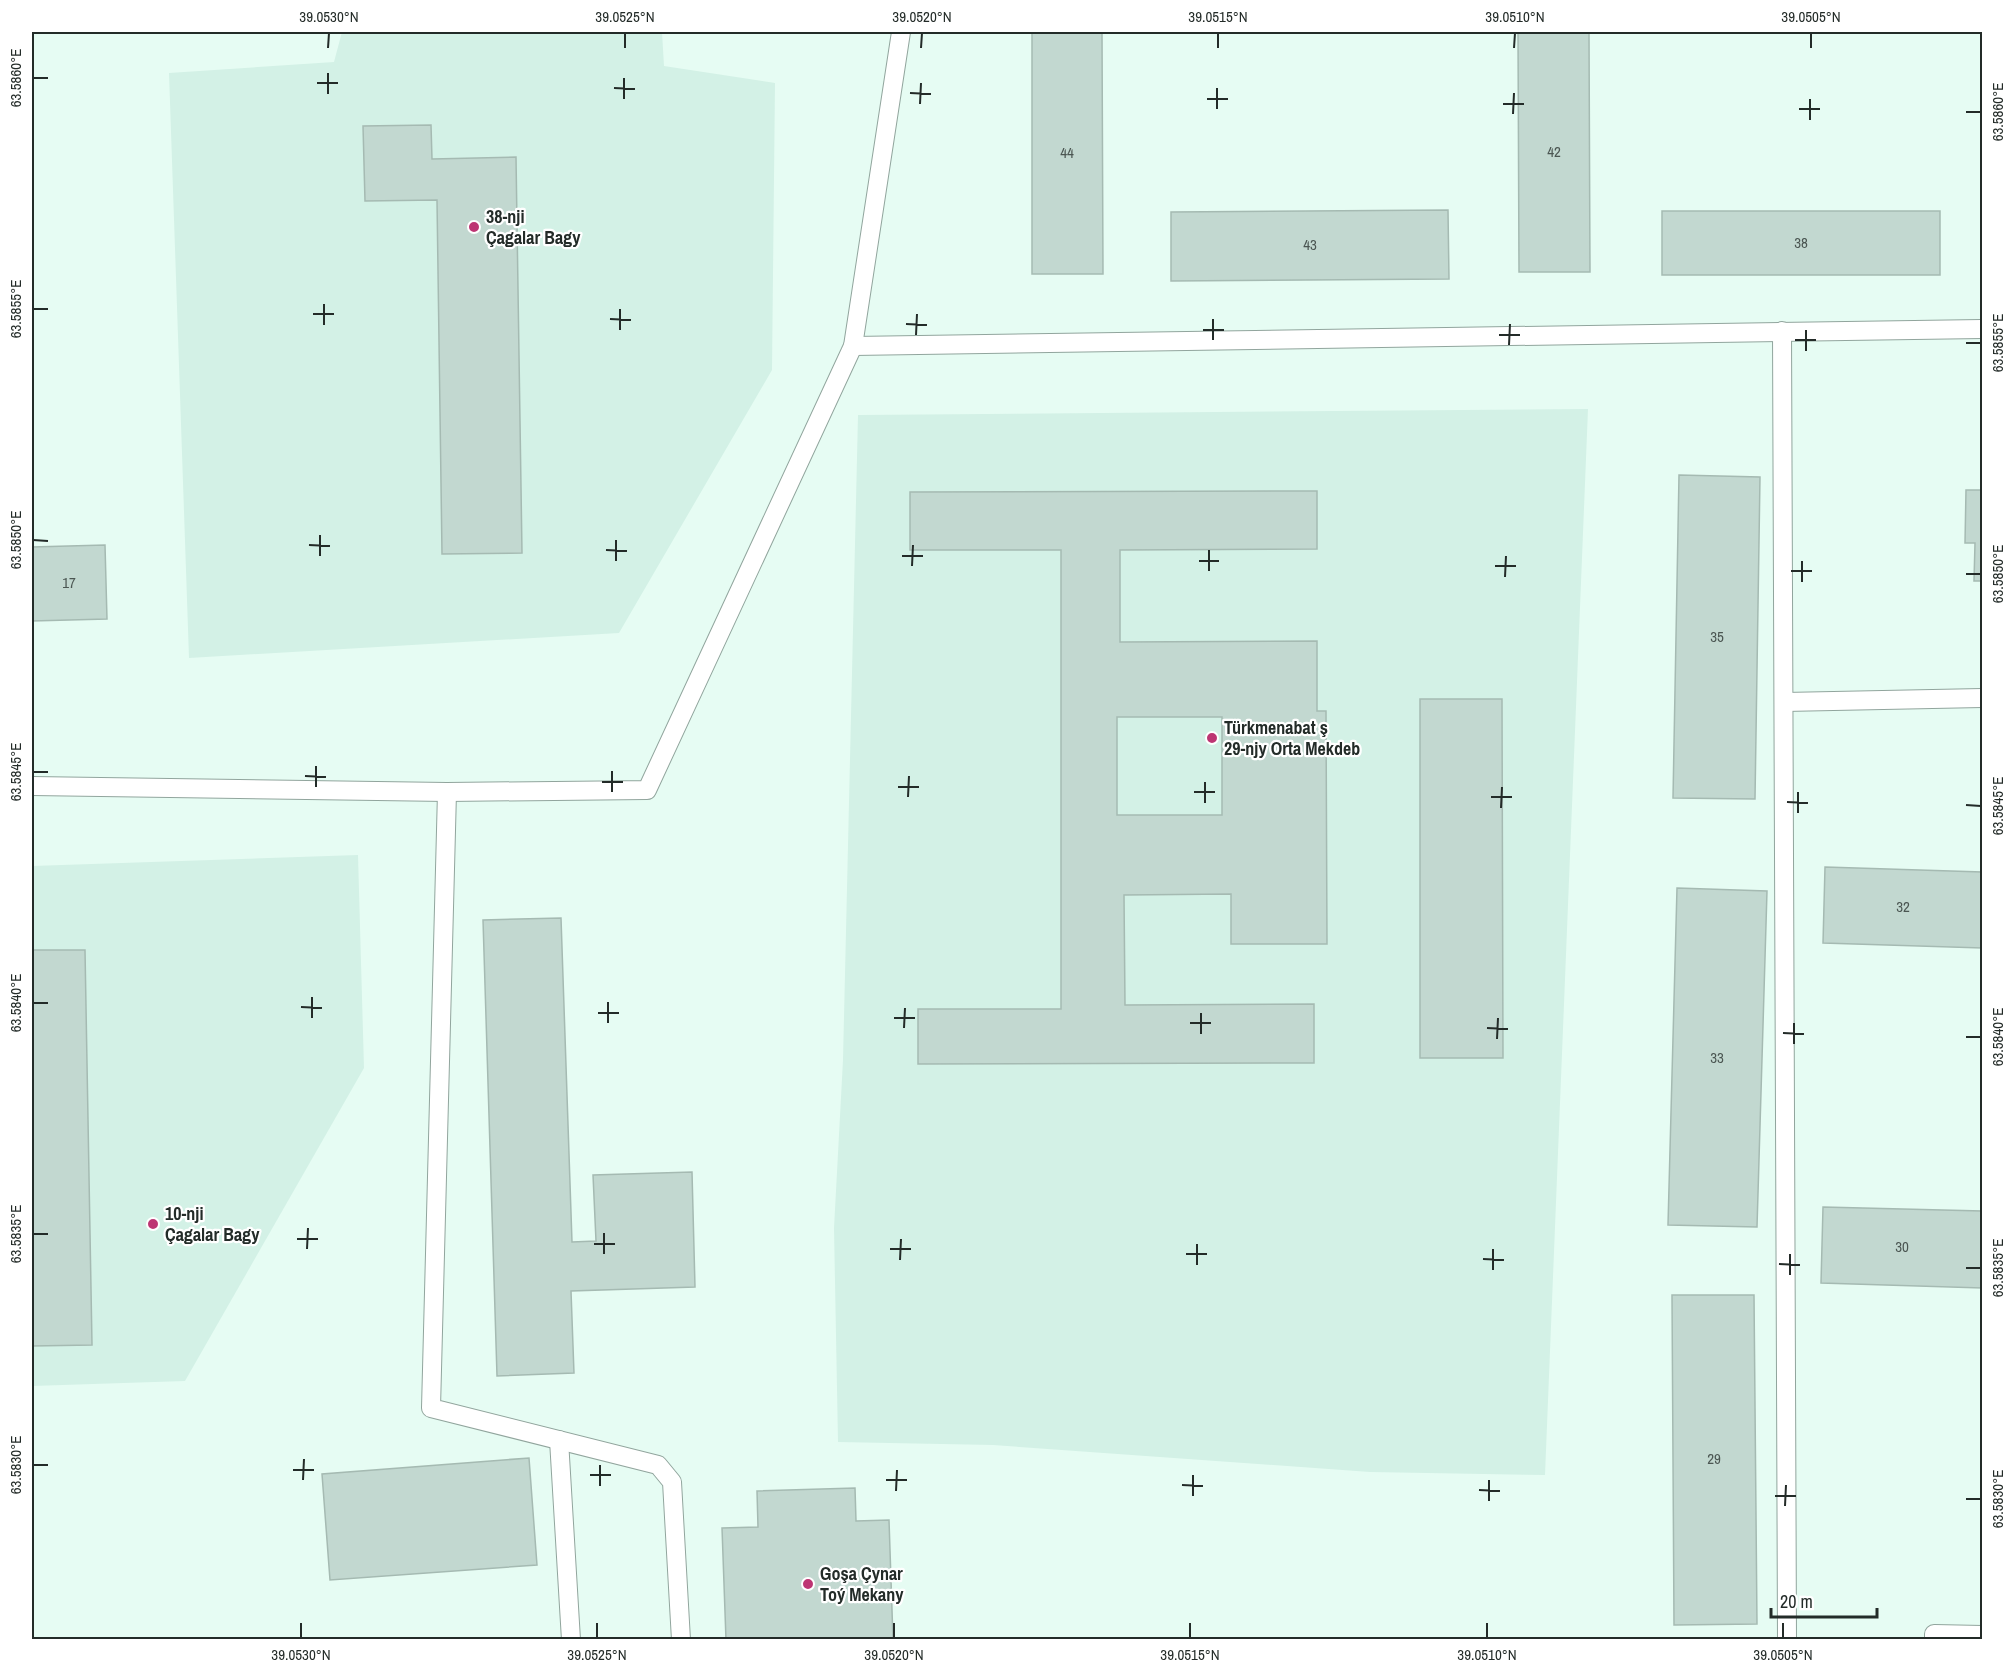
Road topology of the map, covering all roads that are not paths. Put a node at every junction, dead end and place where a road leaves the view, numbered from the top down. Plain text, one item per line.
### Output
1 (901, 32) edge
2 (1983, 329) edge
3 (1782, 330) junction
4 (853, 346) junction
5 (1983, 698) edge
6 (1784, 702) junction
7 (32, 786) edge
8 (447, 792) junction
9 (559, 1440) junction
10 (1983, 1635) edge
11 (571, 1640) edge
12 (681, 1640) edge
13 (1787, 1640) edge
14 (1934, 1640) edge

1 - 4 lane
2 - 3 lane
3 - 4 lane
3 - 6 lane
4 - 8 lane
5 - 6 lane
6 - 13 lane
7 - 8 lane
8 - 9 lane
9 - 11 lane
9 - 12 lane
10 - 14 lane

